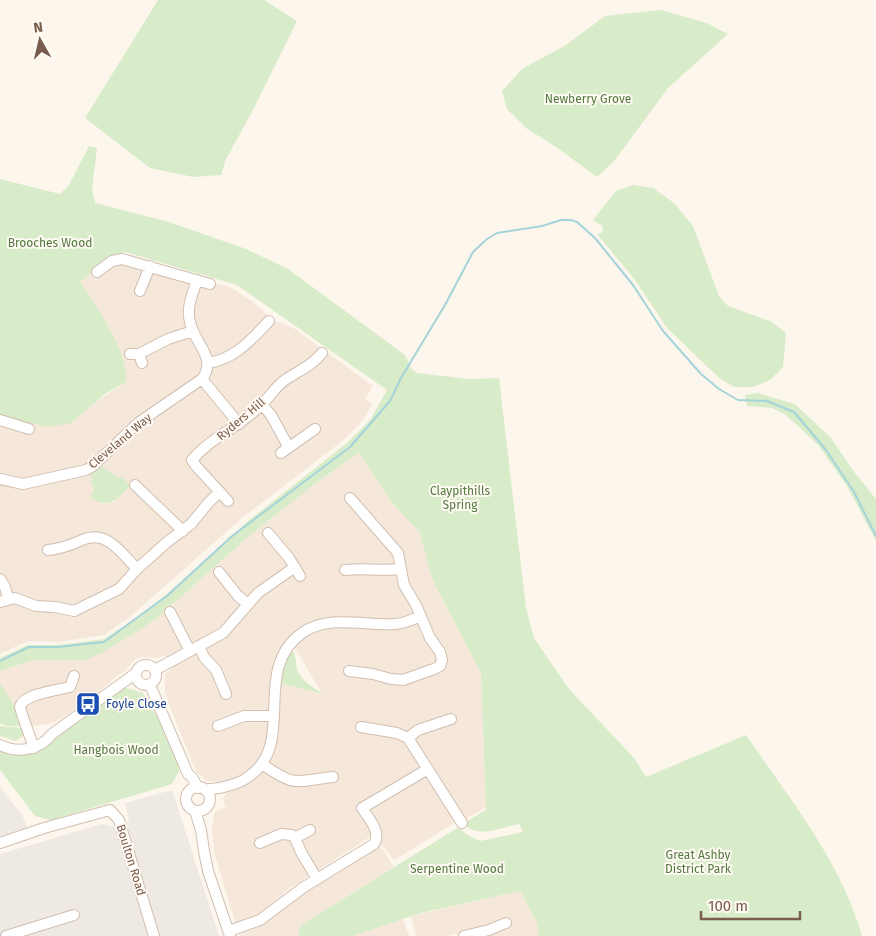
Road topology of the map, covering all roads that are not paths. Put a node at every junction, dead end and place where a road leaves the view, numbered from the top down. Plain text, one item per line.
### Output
1 (150, 266) junction
2 (97, 272) dead end
3 (197, 280) junction
4 (210, 284) dead end
5 (140, 291) dead end
6 (269, 321) dead end
7 (193, 331) junction
8 (322, 353) dead end
9 (137, 357) dead end
10 (208, 363) junction
11 (202, 379) junction
12 (262, 405) junction
13 (1, 423) edge
14 (239, 424) junction
15 (29, 429) dead end
16 (316, 429) dead end
17 (0, 479) edge
18 (135, 485) dead end
19 (220, 492) junction
20 (350, 498) dead end
21 (228, 501) dead end
22 (183, 531) junction
23 (268, 533) dead end
24 (48, 550) dead end
25 (137, 569) junction
26 (345, 570) dead end
27 (401, 570) junction
28 (219, 572) dead end
29 (0, 579) edge
30 (4, 600) edge
31 (248, 604) junction
32 (170, 612) dead end
33 (421, 616) junction
34 (194, 648) junction
35 (155, 670) junction
36 (349, 671) dead end
37 (74, 676) dead end
38 (136, 677) junction
39 (150, 684) junction
40 (226, 694) dead end
41 (274, 716) junction
42 (451, 719) dead end
43 (218, 726) dead end
44 (362, 727) dead end
45 (0, 737) edge
46 (408, 738) junction
47 (0, 745) edge
48 (33, 745) junction
49 (262, 764) junction
50 (428, 770) junction
51 (188, 774) junction
52 (333, 777) dead end
53 (188, 794) junction
54 (205, 796) junction
55 (195, 811) junction
56 (462, 823) dead end
57 (201, 830) junction
58 (310, 830) dead end
59 (296, 838) junction
60 (0, 843) edge
61 (260, 843) dead end
62 (317, 879) junction
63 (74, 915) dead end
64 (506, 924) dead end
65 (37, 932) edge
66 (230, 934) edge
67 (6, 936) edge
68 (154, 936) edge
69 (466, 936) edge

1 - 2 street
1 - 3 street
1 - 5 street
3 - 4 street
3 - 7 street
6 - 10 street
7 - 9 street
7 - 10 street
8 - 12 street, Ryders Hill
10 - 11 street
11 - 14 street
11 - 17 street, Cleveland Way
12 - 14 street, Ryders Hill
12 - 16 street
13 - 15 street
14 - 19 street, Ryders Hill
18 - 22 street
19 - 21 street, Ryders Hill
19 - 22 street
20 - 27 street
22 - 25 street
23 - 31 street
24 - 25 street
25 - 30 street
26 - 27 street
27 - 33 street
28 - 31 street
29 - 30 street
31 - 34 street
32 - 34 street
33 - 36 street
33 - 41 street
34 - 35 street
34 - 40 street
35 - 38 street
35 - 39 street
37 - 48 street
38 - 39 street
38 - 48 street
39 - 51 street
41 - 43 street
41 - 49 street
42 - 46 street
44 - 46 street
45 - 48 street
46 - 50 street
47 - 48 street
49 - 52 street
49 - 54 street
50 - 56 street
50 - 62 street
51 - 53 street
51 - 54 street
53 - 54 street
53 - 55 street
54 - 55 street
54 - 57 street
55 - 57 street
57 - 66 street
58 - 59 street
59 - 61 street
59 - 62 street
60 - 68 street, Boulton Road
62 - 66 street
63 - 65 street
64 - 69 street
65 - 67 street

